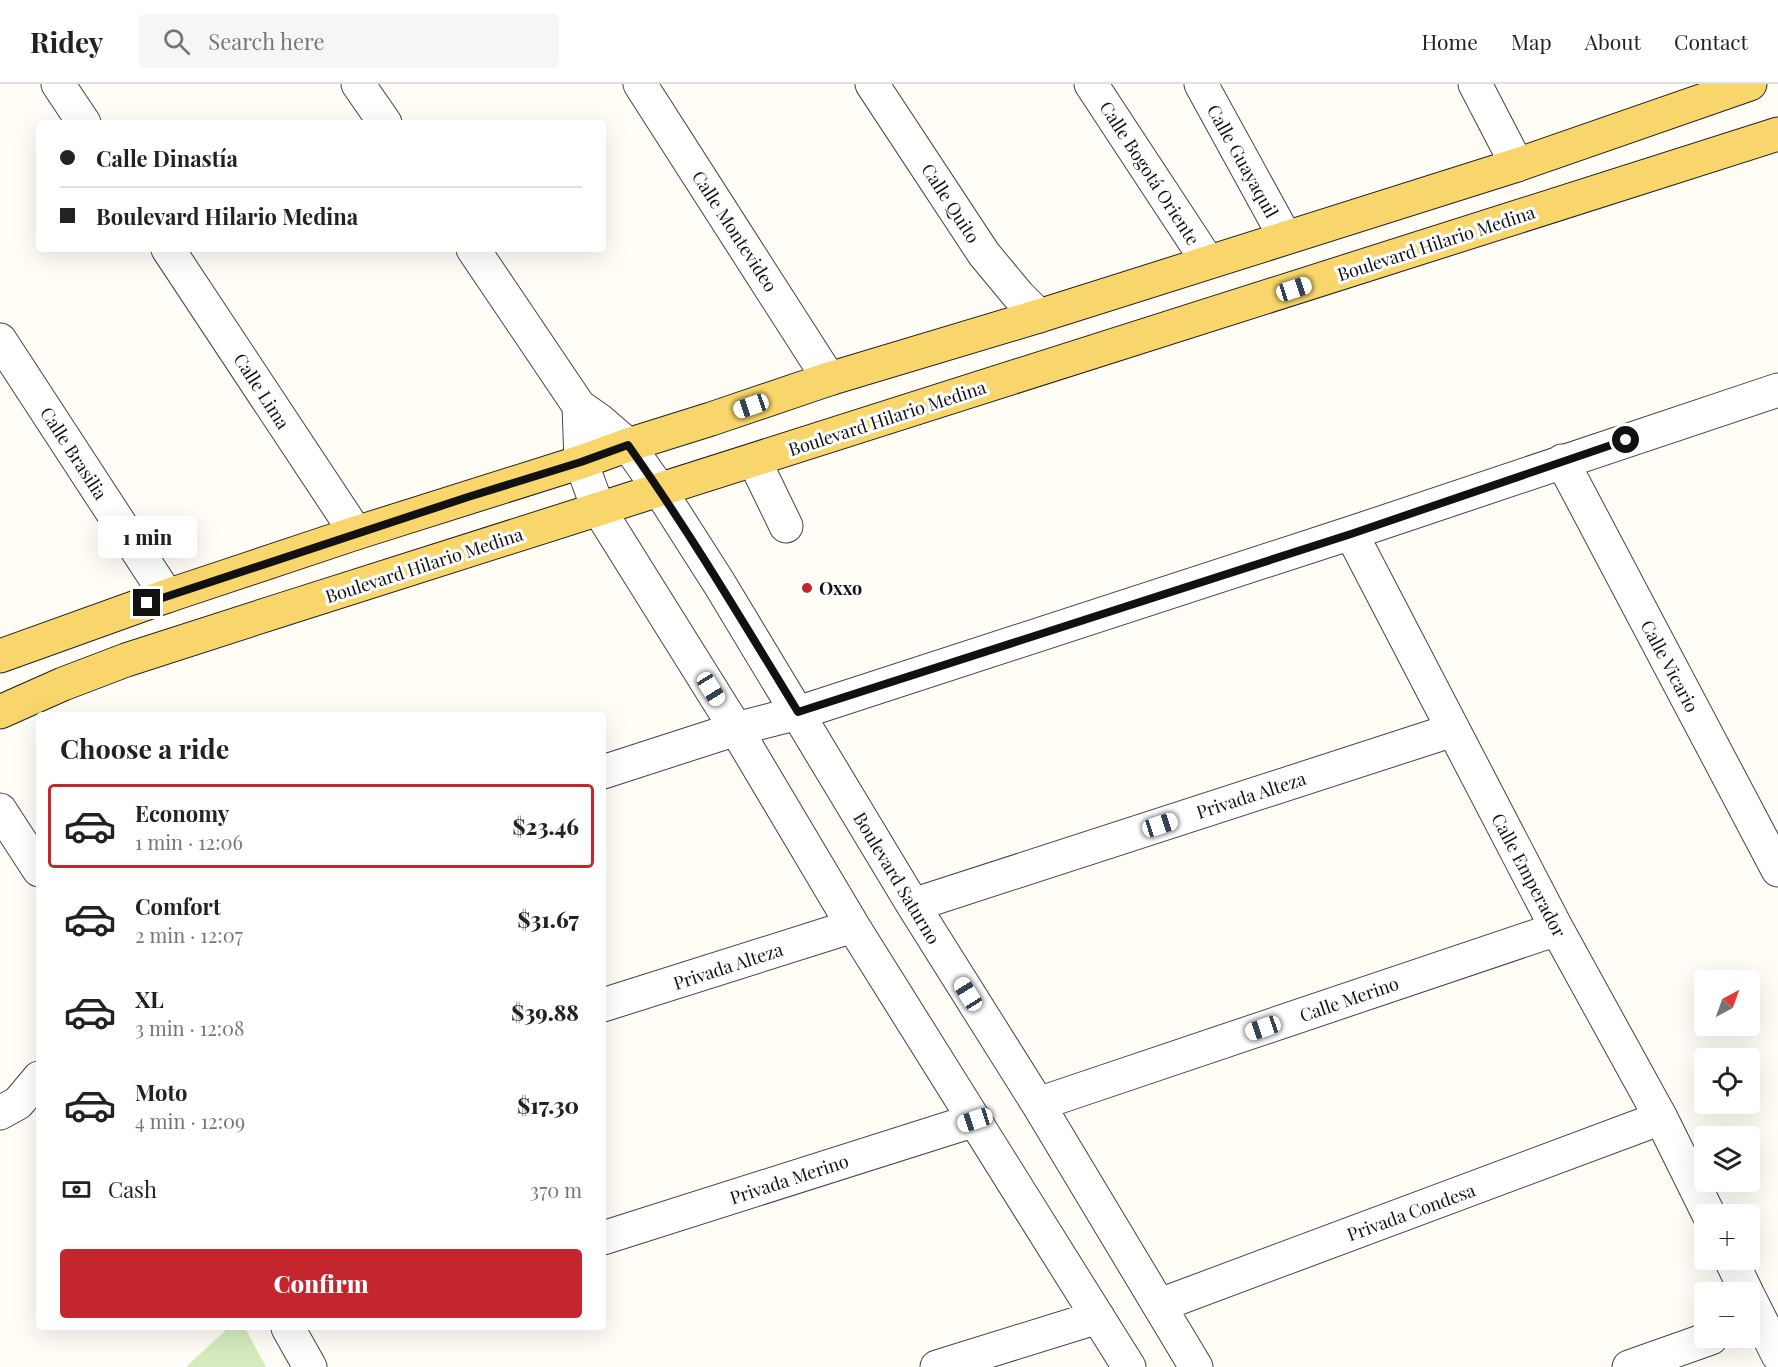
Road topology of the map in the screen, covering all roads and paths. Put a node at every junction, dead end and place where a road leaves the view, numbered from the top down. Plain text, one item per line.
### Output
1 (58, 84) edge
2 (358, 84) edge
3 (640, 84) edge
4 (872, 84) edge
5 (1091, 84) edge
6 (1202, 84) edge
7 (1474, 84) edge
8 (1750, 84) edge
9 (82, 120) edge
10 (383, 120) edge
11 (1778, 134) edge
12 (1517, 165) junction
13 (1286, 237) junction
14 (170, 252) edge
15 (475, 252) edge
16 (1208, 262) junction
17 (1039, 316) junction
18 (0, 340) edge
19 (829, 379) junction
20 (1777, 392) edge
21 (579, 406) junction
22 (628, 445) junction
23 (754, 460) junction
24 (1562, 461) junction
25 (581, 462) junction
26 (658, 489) junction
27 (598, 508) junction
28 (786, 526) dead end
29 (356, 533) junction
30 (1351, 534) junction
31 (167, 596) junction
32 (0, 656) edge
33 (0, 712) edge
34 (798, 712) junction
35 (736, 729) junction
36 (1453, 730) junction
37 (606, 771) edge
38 (0, 810) edge
39 (36, 865) edge
40 (1778, 870) edge
41 (912, 905) junction
42 (852, 926) junction
43 (1557, 929) junction
44 (606, 1004) edge
45 (36, 1082) edge
46 (1038, 1104) junction
47 (0, 1113) edge
48 (1661, 1118) junction
49 (975, 1120) junction
50 (1704, 1204) edge
51 (606, 1237) edge
52 (1161, 1305) junction
53 (1760, 1316) edge
54 (1098, 1317) junction
55 (289, 1330) edge
56 (1694, 1344) edge
57 (1778, 1355) edge
58 (310, 1367) edge
59 (937, 1367) edge
60 (1129, 1367) edge
61 (1196, 1367) edge
62 (1629, 1367) edge

1 - 9 street
2 - 10 street
3 - 19 street, Calle Montevideo
4 - 17 street, Calle Quito
5 - 16 street, Calle Bogotá Oriente
6 - 13 street, Calle Guayaquil
7 - 12 street
8 - 12 main road
11 - 23 main road, Boulevard Hilario Medina
12 - 13 main road
13 - 16 main road
14 - 29 street, Calle Lima
15 - 21 street, Boulevard Saturno
16 - 17 main road
17 - 19 main road
18 - 31 street, Calle Brasilia
19 - 22 main road
20 - 24 street
21 - 22 street, Boulevard Saturno
21 - 25 street
22 - 25 main road
22 - 26 street, Boulevard Saturno
23 - 26 main road, Boulevard Hilario Medina
23 - 28 street
24 - 30 street
24 - 40 street, Calle Vicario
25 - 27 street
25 - 29 main road
26 - 27 main road, Boulevard Hilario Medina
26 - 34 street, Boulevard Saturno
27 - 33 main road, Boulevard Hilario Medina
27 - 35 street
29 - 31 main road
30 - 34 street
30 - 36 street, Calle Emperador
31 - 32 main road
34 - 35 street
34 - 41 street, Boulevard Saturno
35 - 37 street
35 - 42 street
36 - 41 street, Privada Alteza
36 - 43 street, Calle Emperador
38 - 39 street
41 - 46 street, Boulevard Saturno
42 - 44 street, Privada Alteza
42 - 49 street
43 - 46 street, Calle Merino
43 - 48 street, Calle Emperador
45 - 47 street
46 - 52 street, Boulevard Saturno
48 - 50 street, Calle Emperador
48 - 52 street, Privada Condesa
49 - 51 street, Privada Merino
49 - 54 street
52 - 61 street, Boulevard Saturno
53 - 57 street
54 - 59 street
54 - 60 street
55 - 58 street
56 - 62 street

